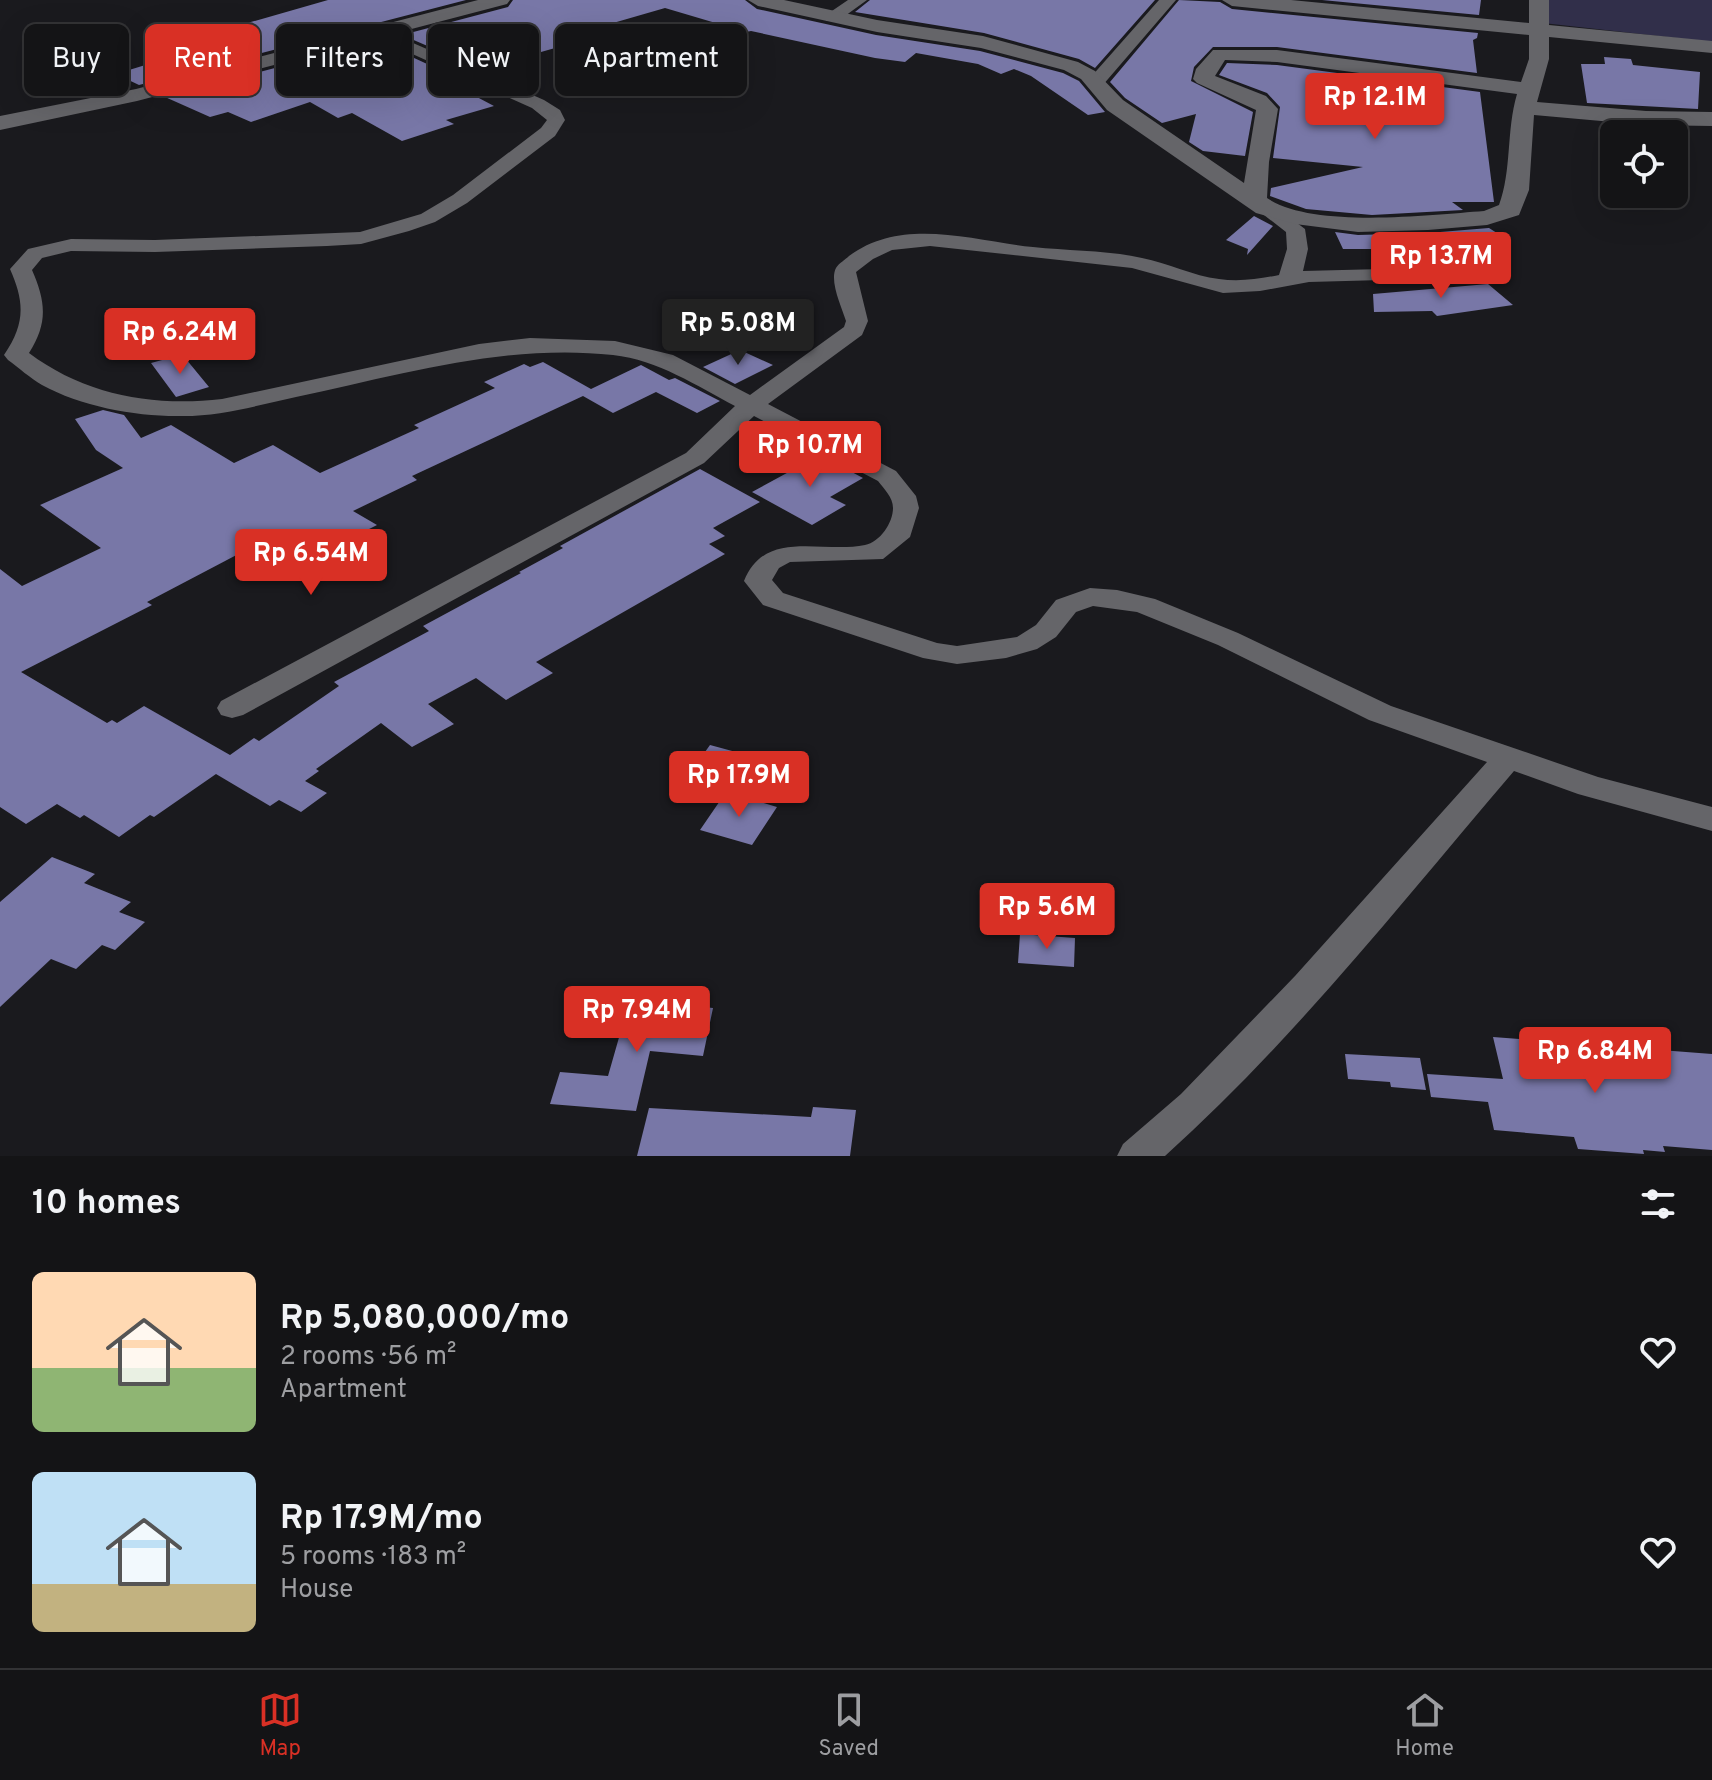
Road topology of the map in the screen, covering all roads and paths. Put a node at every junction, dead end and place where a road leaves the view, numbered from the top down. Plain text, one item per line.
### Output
1 (500, 0) edge
2 (758, 0) edge
3 (859, 0) edge
4 (1168, 0) edge
5 (1232, 0) edge
6 (1539, 0) edge
7 (1290, 3) edge
8 (832, 18) junction
9 (402, 24) edge
10 (1539, 31) junction
11 (1712, 47) edge
12 (412, 48) edge
13 (1277, 56) junction
14 (276, 57) edge
15 (1096, 82) junction
16 (1528, 99) junction
17 (1712, 119) edge
18 (0, 123) edge
19 (1260, 204) junction
20 (1493, 271) dead end
21 (1288, 280) junction
22 (8, 362) edge
23 (752, 404) junction
24 (232, 708) dead end
25 (1508, 758) junction
26 (1712, 819) edge
27 (1137, 1156) edge

1 - 9 street
2 - 8 street
3 - 8 street
4 - 15 street
5 - 7 street
6 - 10 street
7 - 10 street
7 - 13 street
8 - 15 street
10 - 11 street
10 - 16 street
12 - 22 street
13 - 16 street
13 - 19 street
14 - 18 street
15 - 19 street
16 - 17 street
16 - 19 street
19 - 21 street
20 - 21 street
21 - 23 street
22 - 23 street
23 - 24 street
23 - 25 street
25 - 26 street
25 - 27 street

